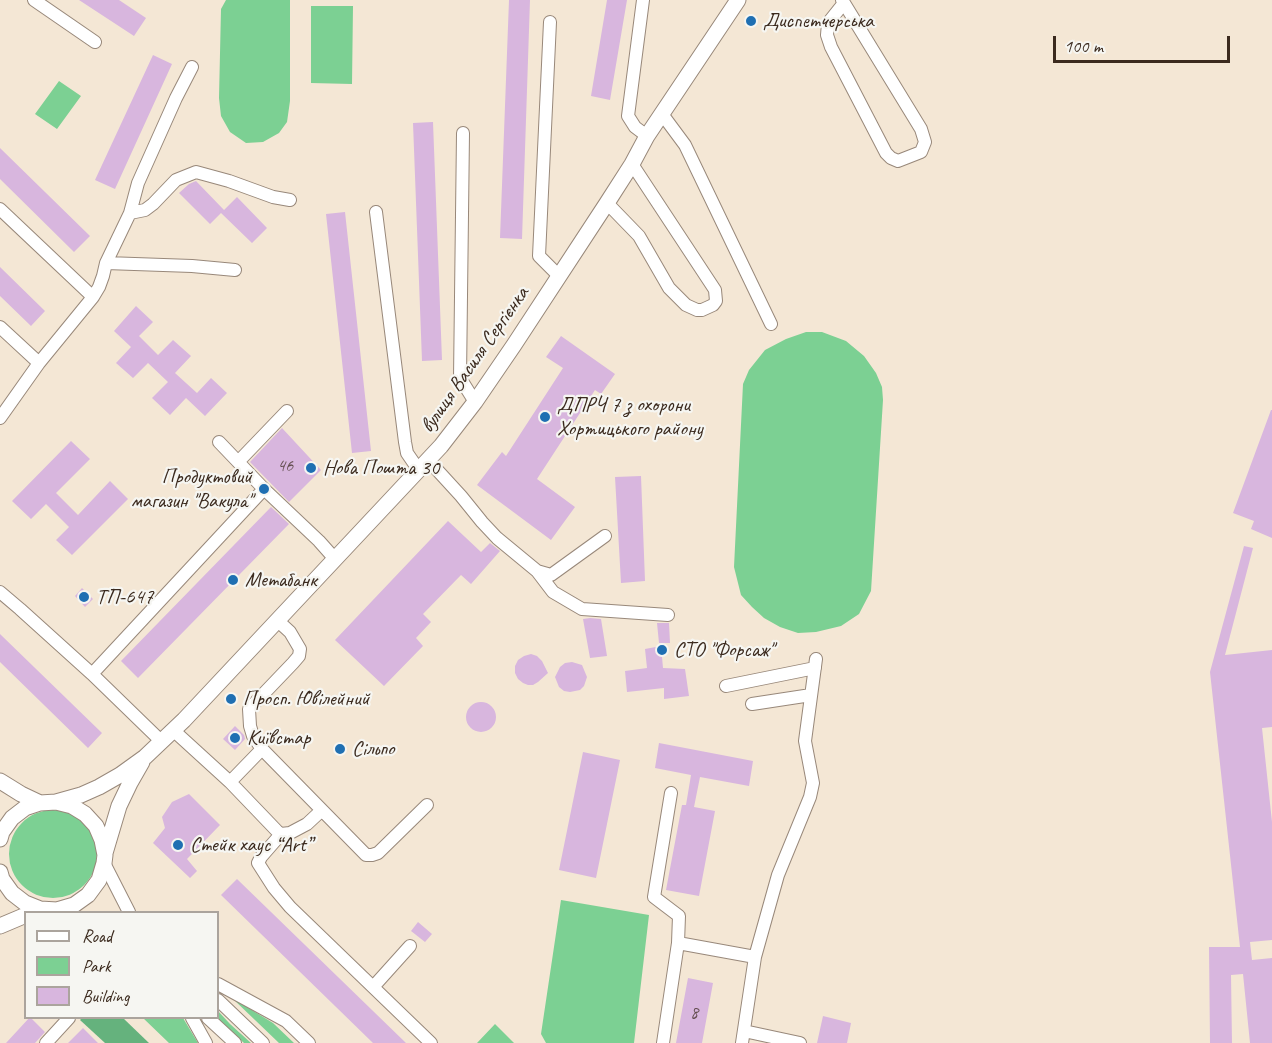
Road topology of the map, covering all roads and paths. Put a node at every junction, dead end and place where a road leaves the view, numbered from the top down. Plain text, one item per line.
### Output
1 (34, 0) edge
2 (643, 0) edge
3 (738, 0) edge
4 (843, 2) edge
5 (550, 22) dead end
6 (95, 42) dead end
7 (192, 67) dead end
8 (662, 114) junction
9 (463, 133) dead end
10 (647, 136) junction
11 (632, 164) junction
12 (290, 200) dead end
13 (607, 203) junction
14 (0, 209) edge
15 (376, 212) dead end
16 (130, 213) junction
17 (106, 263) junction
18 (235, 270) dead end
19 (558, 275) junction
20 (93, 297) junction
21 (771, 324) dead end
22 (0, 327) edge
23 (39, 363) junction
24 (475, 402) junction
25 (287, 411) dead end
26 (0, 418) edge
27 (219, 442) dead end
28 (238, 462) junction
29 (423, 465) junction
30 (264, 489) junction
31 (605, 536) dead end
32 (335, 559) junction
33 (537, 571) junction
34 (0, 592) edge
35 (668, 615) dead end
36 (278, 621) junction
37 (92, 674) junction
38 (726, 686) dead end
39 (811, 695) junction
40 (752, 704) dead end
41 (174, 730) junction
42 (161, 741) junction
43 (262, 749) junction
44 (145, 757) junction
45 (0, 781) edge
46 (231, 782) junction
47 (671, 793) dead end
48 (56, 802) junction
49 (40, 803) junction
50 (427, 805) dead end
51 (322, 810) junction
52 (281, 834) junction
53 (0, 839) edge
54 (104, 859) junction
55 (0, 872) edge
56 (31, 911) edge
57 (63, 911) edge
58 (129, 911) edge
59 (24, 916) edge
60 (0, 926) edge
61 (678, 943) junction
62 (410, 946) dead end
63 (755, 957) junction
64 (219, 985) edge
65 (374, 986) junction
66 (219, 1001) edge
67 (67, 1019) edge
68 (193, 1019) edge
69 (210, 1019) edge
70 (743, 1037) edge
71 (46, 1043) edge
72 (206, 1043) edge
73 (235, 1043) edge
74 (263, 1043) edge
75 (309, 1043) edge
76 (431, 1043) edge
77 (663, 1043) edge
78 (800, 1043) edge

1 - 6 street
2 - 10 street
3 - 8 main road, вулиця Василя Сергієнка
4 - 4 street
5 - 19 street
7 - 16 street
8 - 10 main road, вулиця Василя Сергієнка
8 - 21 street
9 - 24 street
10 - 11 main road, вулиця Василя Сергієнка
11 - 13 main road, вулиця Василя Сергієнка
11 - 13 street
12 - 16 street
13 - 19 main road, вулиця Василя Сергієнка
14 - 20 street
15 - 29 street
16 - 17 street
17 - 18 street
17 - 20 street
19 - 24 main road, вулиця Василя Сергієнка
20 - 23 street
22 - 23 street
23 - 26 street
24 - 29 main road, вулиця Василя Сергієнка
25 - 28 street
27 - 28 street
28 - 30 street
29 - 32 main road, вулиця Василя Сергієнка
29 - 33 street
30 - 32 street
30 - 37 street
31 - 33 street
32 - 36 main road, вулиця Василя Сергієнка
33 - 35 street
34 - 37 street
36 - 41 main road, вулиця Василя Сергієнка
36 - 43 street
37 - 42 street
38 - 39 street
39 - 40 street
39 - 63 street
41 - 42 main road, вулиця Василя Сергієнка
41 - 46 street
42 - 44 main road, вулиця Василя Сергієнка
43 - 46 street
43 - 51 street
44 - 48 main road, вулиця Василя Сергієнка
44 - 54 main road, вулиця Василя Сергієнка
45 - 49 main road
46 - 52 street
47 - 61 street
48 - 49 main road
48 - 54 main road
49 - 53 main road
50 - 51 street
51 - 52 street
52 - 65 street
54 - 57 main road, вулиця Василя Сергієнка
54 - 58 street
55 - 56 main road
59 - 60 main road
61 - 63 street
61 - 77 street
62 - 65 street
63 - 70 street
64 - 75 street
65 - 76 street
66 - 74 street
67 - 71 street
68 - 72 street
69 - 73 street
70 - 78 street

